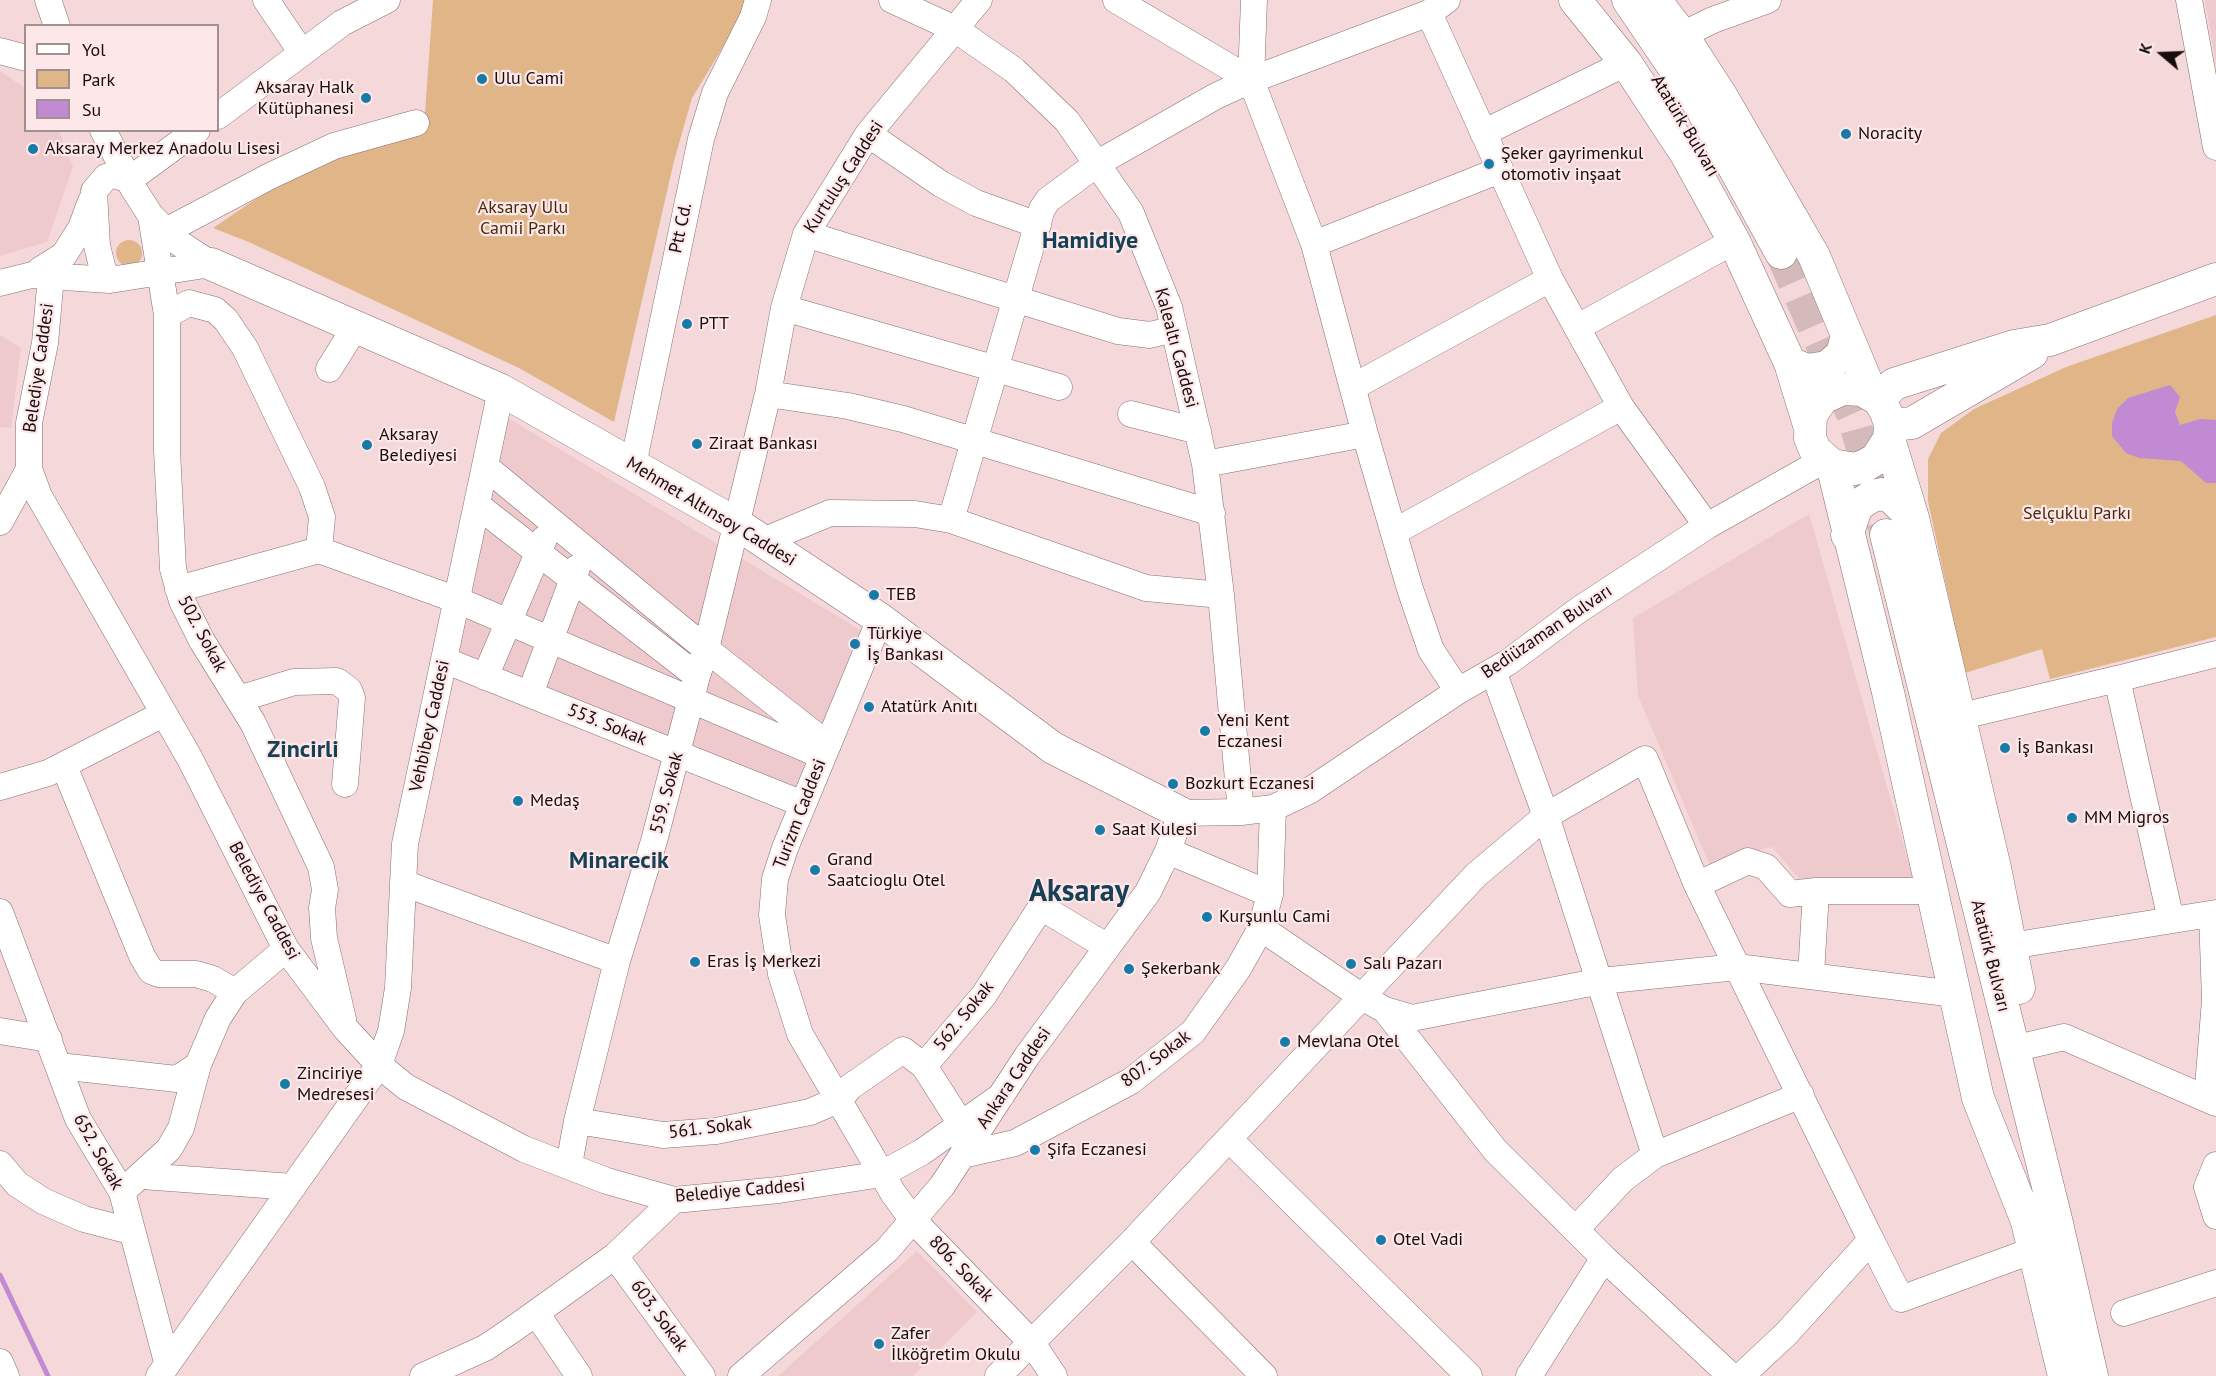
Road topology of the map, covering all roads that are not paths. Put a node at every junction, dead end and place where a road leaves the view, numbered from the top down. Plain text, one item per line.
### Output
1 (48, 0) edge
2 (266, 0) edge
3 (387, 0) edge
4 (758, 0) edge
5 (892, 0) edge
6 (979, 0) edge
7 (1116, 0) edge
8 (1254, 0) edge
9 (1575, 0) edge
10 (1599, 0) edge
11 (1628, 0) edge
12 (1654, 0) edge
13 (1768, 0) edge
14 (2189, 0) edge
15 (1438, 7) edge
16 (56, 24) edge
17 (955, 29) junction
18 (1682, 35) junction
19 (0, 51) edge
20 (302, 53) junction
21 (24, 57) edge
22 (1626, 63) junction
23 (1251, 80) junction
24 (219, 115) edge
25 (416, 123) dead end
26 (98, 132) edge
27 (194, 132) edge
28 (1483, 134) junction
29 (868, 135) junction
30 (2216, 147) edge
31 (1098, 163) junction
32 (1500, 170) junction
33 (134, 176) junction
34 (94, 191) junction
35 (163, 224) junction
36 (1038, 225) junction
37 (806, 234) junction
38 (1734, 242) junction
39 (1314, 244) junction
40 (211, 264) junction
41 (46, 271) junction
42 (162, 273) junction
43 (1550, 279) junction
44 (2216, 279) edge
45 (110, 280) junction
46 (0, 283) edge
47 (0, 291) edge
48 (1017, 301) junction
49 (784, 308) junction
50 (167, 315) junction
51 (356, 326) junction
52 (1578, 327) junction
53 (1174, 329) junction
54 (1847, 336) junction
55 (1790, 363) junction
56 (998, 368) junction
57 (329, 369) dead end
58 (1059, 387) dead end
59 (1353, 387) junction
60 (501, 390) junction
61 (768, 394) junction
62 (1621, 407) junction
63 (1131, 414) dead end
64 (1882, 415) junction
65 (1809, 424) junction
66 (1198, 431) junction
67 (1365, 434) junction
68 (975, 443) junction
69 (1828, 462) junction
70 (1205, 464) junction
71 (633, 465) junction
72 (487, 468) junction
73 (29, 469) junction
74 (477, 505) junction
75 (1212, 513) junction
76 (1913, 518) junction
77 (951, 520) junction
78 (552, 521) junction
79 (0, 522) edge
80 (737, 524) junction
81 (1707, 526) junction
82 (1394, 532) junction
83 (1868, 536) junction
84 (763, 541) junction
85 (586, 548) junction
86 (319, 550) junction
87 (537, 554) junction
88 (571, 581) junction
89 (178, 589) junction
90 (1221, 595) junction
91 (457, 600) junction
92 (880, 619) junction
93 (508, 622) junction
94 (550, 640) junction
95 (706, 649) junction
96 (2216, 654) edge
97 (444, 660) junction
98 (1493, 670) junction
99 (485, 676) junction
100 (2117, 679) junction
101 (694, 687) junction
102 (1458, 691) junction
103 (530, 694) junction
104 (239, 699) junction
105 (163, 714) junction
106 (1958, 717) junction
107 (825, 750) junction
108 (678, 753) junction
109 (64, 766) junction
110 (345, 784) dead end
111 (0, 787) edge
112 (803, 804) junction
113 (1273, 808) junction
114 (1241, 812) junction
115 (1181, 813) junction
116 (1546, 816) junction
117 (1168, 851) junction
118 (403, 884) junction
119 (1697, 885) junction
120 (1816, 891) junction
121 (1932, 891) junction
122 (1270, 894) junction
123 (0, 912) edge
124 (2214, 913) edge
125 (2171, 920) junction
126 (1261, 928) junction
127 (1106, 946) junction
128 (2010, 946) junction
129 (286, 949) junction
130 (617, 961) junction
131 (1737, 967) junction
132 (1810, 975) junction
133 (1600, 981) junction
134 (235, 992) junction
135 (1955, 994) junction
136 (1362, 997) junction
137 (1385, 1011) junction
138 (345, 1028) junction
139 (0, 1031) edge
140 (49, 1040) junction
141 (2030, 1045) junction
142 (198, 1065) junction
143 (379, 1065) junction
144 (59, 1066) junction
145 (924, 1066) junction
146 (1801, 1095) junction
147 (1001, 1096) junction
148 (840, 1099) junction
149 (2211, 1101) edge
150 (577, 1121) junction
151 (961, 1124) junction
152 (1229, 1139) junction
153 (962, 1155) junction
154 (1655, 1155) junction
155 (0, 1164) edge
156 (569, 1165) junction
157 (2216, 1165) edge
158 (882, 1174) junction
159 (142, 1176) junction
160 (293, 1187) junction
161 (122, 1192) junction
162 (674, 1200) junction
163 (2216, 1216) edge
164 (912, 1219) junction
165 (1576, 1229) junction
166 (130, 1231) junction
167 (2040, 1231) junction
168 (1871, 1240) junction
169 (1132, 1242) junction
170 (615, 1256) junction
171 (1604, 1258) junction
172 (2216, 1284) edge
173 (2124, 1312) dead end
174 (536, 1313) junction
175 (1032, 1343) junction
176 (0, 1362) edge
177 (163, 1369) edge
178 (6, 1376) edge
179 (423, 1376) edge
180 (579, 1376) edge
181 (702, 1376) edge
182 (741, 1376) edge
183 (998, 1376) edge
184 (1054, 1376) edge
185 (1264, 1376) edge
186 (1469, 1376) edge
187 (1529, 1376) edge
188 (1731, 1376) edge
189 (1741, 1376) edge
190 (2064, 1376) edge
191 (2092, 1376) edge

1 - 16 street
2 - 20 street
3 - 20 street
4 - 71 street, Ptt Cd.
5 - 17 street, Kalealtı Caddesi
6 - 17 street, Kurtuluş Caddesi
7 - 23 street
8 - 23 street
9 - 22 main road
10 - 11 main road, Atatürk Bulvarı
12 - 18 main road
13 - 18 street
14 - 30 street
15 - 23 street
15 - 28 street
17 - 29 street, Kurtuluş Caddesi
17 - 31 street, Kalealtı Caddesi
18 - 54 main road
19 - 21 street
20 - 24 street
22 - 28 street
22 - 38 main road
23 - 31 street
23 - 39 street
25 - 35 street
26 - 33 street
26 - 34 street
27 - 33 street
28 - 32 street
29 - 36 street
29 - 37 street, Kurtuluş Caddesi
31 - 36 street
31 - 53 street, Kalealtı Caddesi
32 - 39 street
32 - 43 street
33 - 34 street
33 - 35 street
34 - 41 street
34 - 45 street
35 - 40 street
35 - 42 street, 502. Sokak
36 - 48 street
37 - 48 street
37 - 49 street, Kurtuluş Caddesi
38 - 52 street
38 - 55 main road
39 - 59 street
40 - 42 street
40 - 51 main road, Mehmet Altınsoy Caddesi
41 - 45 street
41 - 46 street
41 - 47 street
41 - 73 street, Belediye Caddesi
42 - 45 street
42 - 50 street, 502. Sokak
43 - 52 street
43 - 59 street
44 - 64 main road
48 - 53 street
48 - 56 street
49 - 56 street
49 - 61 street, Kurtuluş Caddesi
50 - 86 street
50 - 89 street, 502. Sokak
51 - 57 street
51 - 60 main road, Mehmet Altınsoy Caddesi
52 - 62 street
53 - 66 street, Kalealtı Caddesi
54 - 55 main road
54 - 64 main road
55 - 65 main road
56 - 58 street
56 - 68 street
59 - 67 street
60 - 71 main road, Mehmet Altınsoy Caddesi
60 - 72 street, Vehbibey Caddesi
61 - 68 street
61 - 80 street, Kurtuluş Caddesi
62 - 81 street
62 - 82 street
63 - 66 street
64 - 65 main road
64 - 69 main road
64 - 76 main road
65 - 69 main road
66 - 70 street, Kalealtı Caddesi
67 - 70 street
67 - 82 street
68 - 75 street
68 - 77 street
69 - 81 street, Bediüzaman Bulvarı
69 - 83 main road
70 - 75 street, Kalealtı Caddesi
71 - 80 main road, Mehmet Altınsoy Caddesi
72 - 74 street, Vehbibey Caddesi
72 - 78 street
73 - 79 street
73 - 105 street, Belediye Caddesi
74 - 87 street
74 - 91 street, Vehbibey Caddesi
75 - 90 street, Kalealtı Caddesi
76 - 83 main road
76 - 106 main road
77 - 84 street
77 - 90 street
78 - 85 street
78 - 87 street
80 - 84 main road, Mehmet Altınsoy Caddesi
80 - 95 street, 559. Sokak
81 - 98 street, Bediüzaman Bulvarı
82 - 102 street
83 - 121 main road
83 - 167 main road, Atatürk Bulvarı
84 - 92 main road, Mehmet Altınsoy Caddesi
85 - 88 street
85 - 95 street
86 - 89 street
86 - 91 street
87 - 88 street
87 - 93 street
88 - 94 street
88 - 101 street
89 - 104 street, 502. Sokak
90 - 114 street, Kalealtı Caddesi
91 - 93 street
91 - 97 street, Vehbibey Caddesi
92 - 107 street, Turizm Caddesi
92 - 115 main road, Mehmet Altınsoy Caddesi
93 - 94 street
93 - 99 street
94 - 101 street
94 - 103 street
95 - 101 street, 559. Sokak
95 - 107 street
96 - 100 street
97 - 99 street, 553. Sokak
97 - 118 street, Vehbibey Caddesi
98 - 102 street, Bediüzaman Bulvarı
98 - 116 street
99 - 103 street, 553. Sokak
100 - 106 street
100 - 125 street
101 - 107 street
101 - 108 street, 559. Sokak
102 - 113 street, Bediüzaman Bulvarı
103 - 108 street, 553. Sokak
104 - 110 street
104 - 138 street, 502. Sokak
105 - 109 street
105 - 129 street, Belediye Caddesi
106 - 128 main road
107 - 112 street, Turizm Caddesi
108 - 112 street, 553. Sokak
108 - 130 street, 559. Sokak
109 - 111 street
109 - 134 street
112 - 148 street, Turizm Caddesi
113 - 114 street
113 - 122 street, 807. Sokak
114 - 115 street
115 - 117 street, Ankara Caddesi
116 - 119 street
116 - 133 street
116 - 136 street
117 - 122 street
117 - 127 street, Ankara Caddesi
118 - 130 street
118 - 143 street, Vehbibey Caddesi
119 - 120 street
119 - 131 street
120 - 121 street
120 - 132 street
121 - 135 main road
122 - 126 street, 807. Sokak
123 - 140 street, 652. Sokak
124 - 125 street
124 - 149 street
125 - 128 street
126 - 136 street
126 - 153 street, 807. Sokak
127 - 145 street, 562. Sokak
127 - 147 street, Ankara Caddesi
128 - 141 main road
129 - 134 street
129 - 138 street, Belediye Caddesi
130 - 150 street, 559. Sokak
131 - 132 street
131 - 133 street
131 - 146 street
132 - 135 street
133 - 137 street
133 - 154 street
134 - 142 street
135 - 167 main road
136 - 137 street
136 - 152 street
137 - 165 street
138 - 143 street, Belediye Caddesi
139 - 140 street
140 - 144 street, 652. Sokak
141 - 149 street
141 - 167 main road
142 - 144 street
142 - 159 street
143 - 156 street, Belediye Caddesi
143 - 160 street, Vehbibey Caddesi
144 - 161 street, 652. Sokak
145 - 148 street, 562. Sokak
145 - 151 street
146 - 154 street
146 - 168 street
147 - 151 street, Belediye Caddesi
147 - 153 street, Ankara Caddesi
148 - 150 street, 561. Sokak
148 - 158 street, Turizm Caddesi
150 - 156 street, 559. Sokak
151 - 158 street, Belediye Caddesi
152 - 169 street
152 - 186 street
153 - 164 street, Ankara Caddesi
154 - 165 street
155 - 166 street
156 - 162 street, Belediye Caddesi
157 - 163 street
158 - 162 street, Belediye Caddesi
158 - 164 street, 806. Sokak
159 - 160 street
159 - 161 street
160 - 177 street, Vehbibey Caddesi
161 - 166 street, 652. Sokak
162 - 170 street
164 - 175 street, 806. Sokak
164 - 182 street, Ankara Caddesi
165 - 171 street
166 - 177 street, 652. Sokak
167 - 168 street
167 - 190 main road, Atatürk Bulvarı
167 - 191 main road, Atatürk Bulvarı
168 - 189 street
169 - 175 street
169 - 185 street
170 - 174 street
170 - 181 street, 603. Sokak
171 - 187 street
171 - 188 street
172 - 173 street
174 - 179 street
174 - 180 street
175 - 183 street
175 - 184 street, 806. Sokak
176 - 178 street

